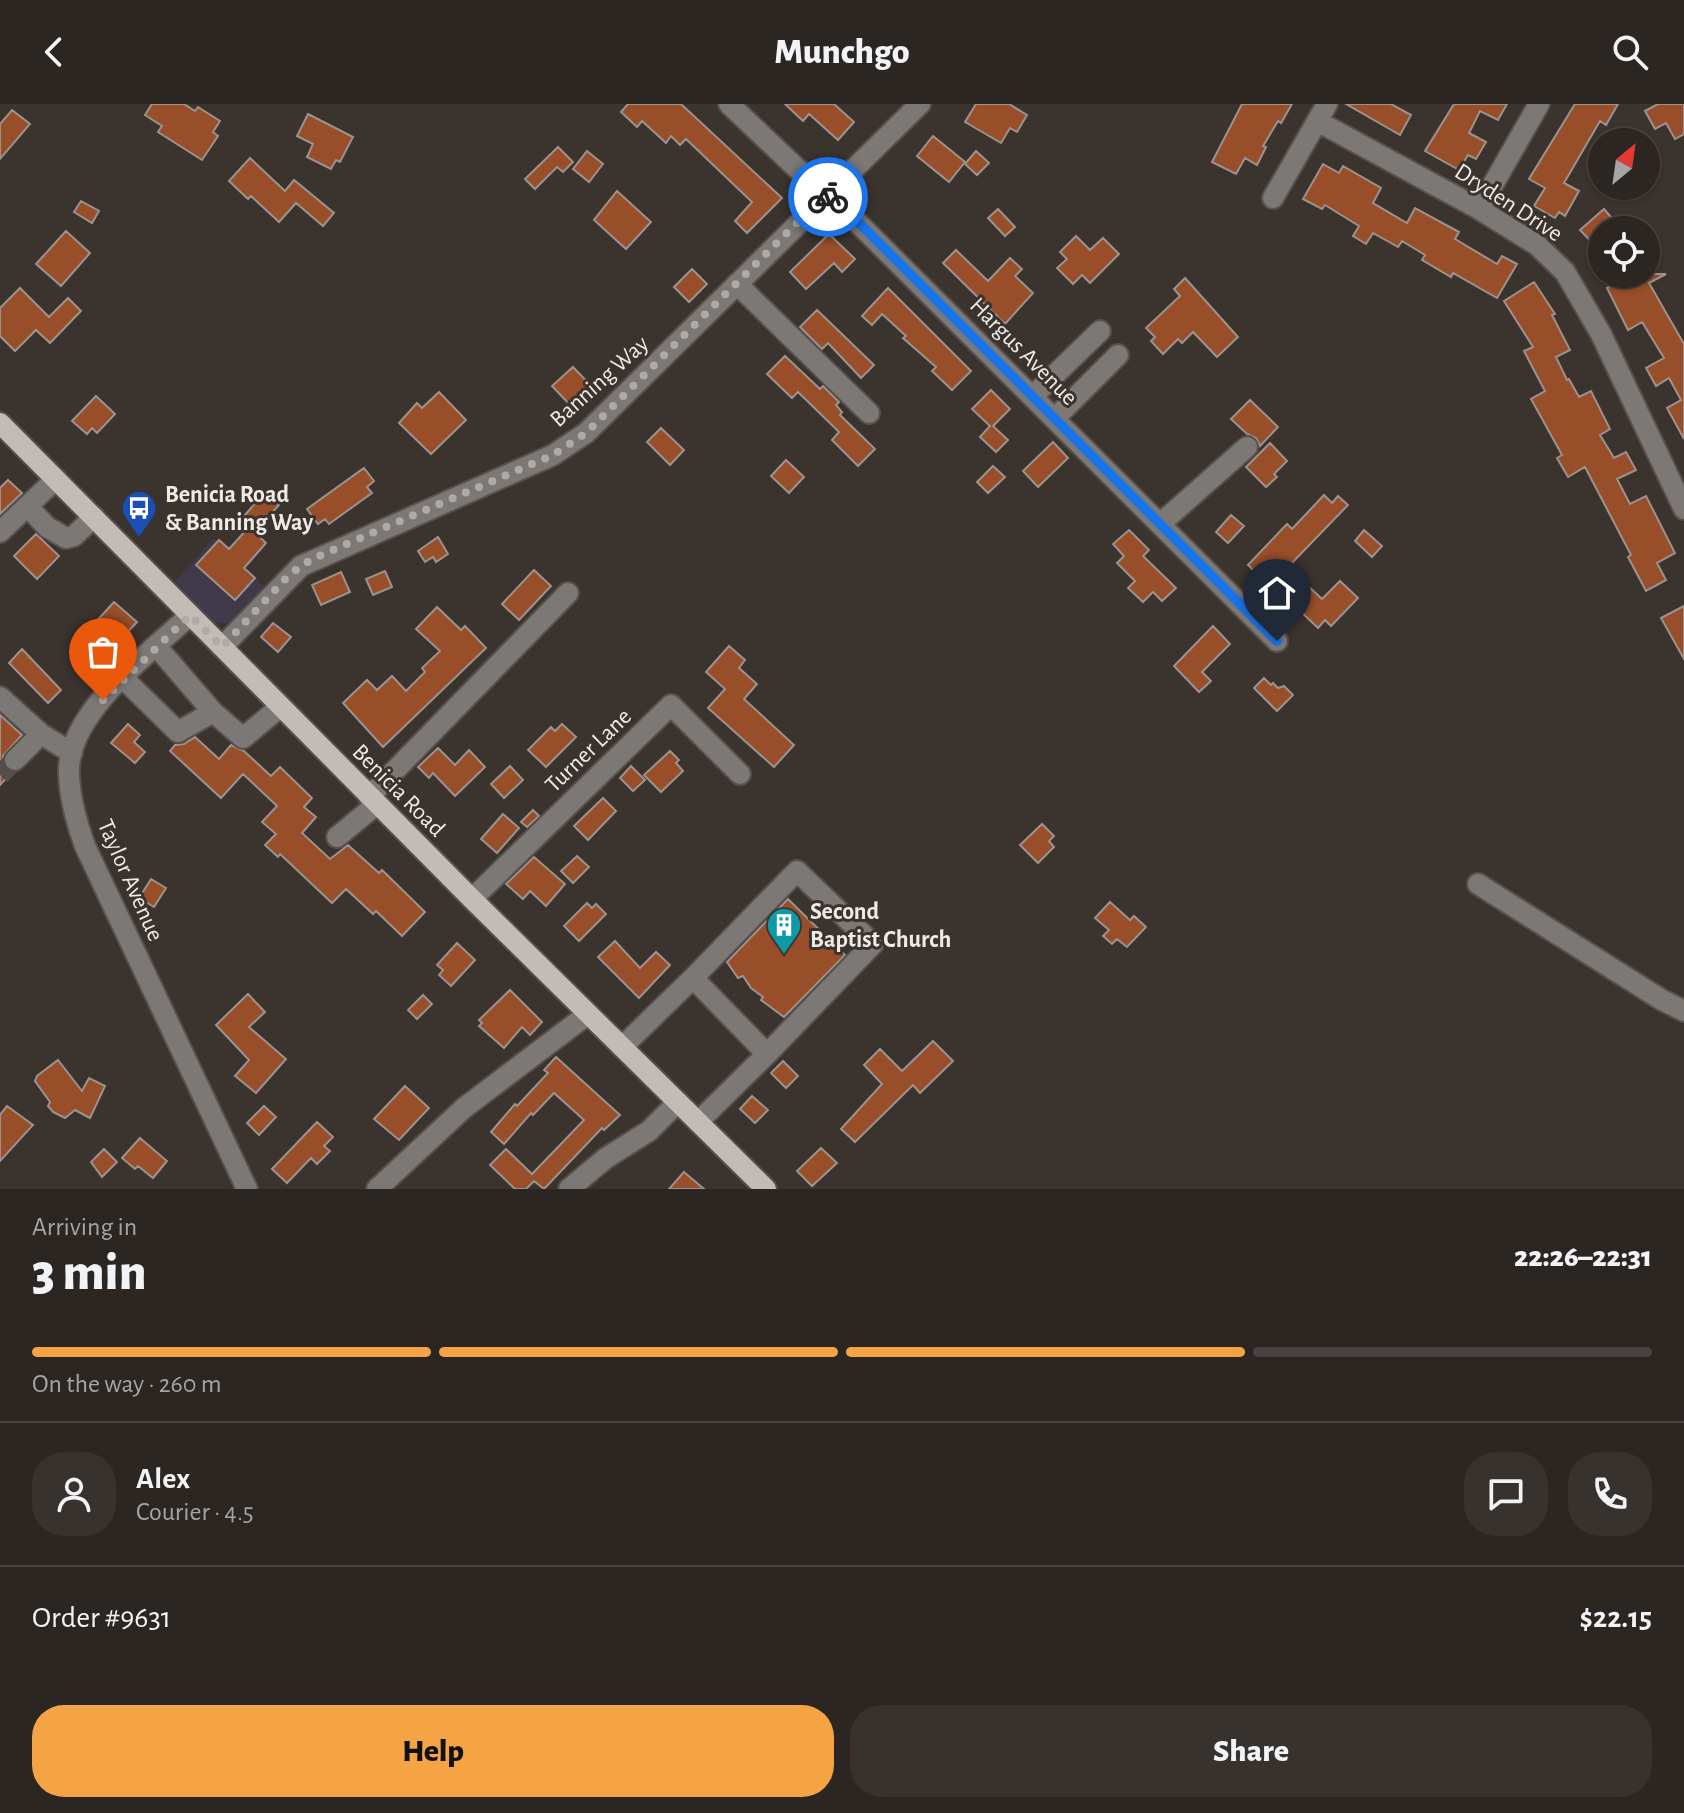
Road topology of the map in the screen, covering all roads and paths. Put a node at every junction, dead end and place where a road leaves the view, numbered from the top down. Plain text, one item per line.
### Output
1 (729, 104) edge
2 (920, 104) edge
3 (1539, 104) edge
4 (1322, 112) edge
5 (825, 195) junction
6 (1273, 198) dead end
7 (1479, 209) junction
8 (737, 284) junction
9 (1100, 331) dead end
10 (1118, 355) dead end
11 (1033, 396) junction
12 (869, 413) dead end
13 (1055, 418) junction
14 (4, 433) edge
15 (1247, 447) dead end
16 (56, 479) junction
17 (27, 506) junction
18 (1684, 509) edge
19 (94, 517) junction
20 (1160, 524) junction
21 (0, 532) edge
22 (568, 593) dead end
23 (190, 615) junction
24 (1277, 641) dead end
25 (157, 647) junction
26 (222, 647) junction
27 (123, 678) junction
28 (0, 697) edge
29 (280, 707) junction
30 (213, 712) junction
31 (41, 734) junction
32 (72, 753) junction
33 (15, 760) tunnel mouth
34 (740, 774) dead end
35 (373, 800) junction
36 (337, 837) dead end
37 (1478, 884) dead end
38 (472, 899) junction
39 (693, 978) junction
40 (1684, 1011) edge
41 (588, 1014) junction
42 (622, 1047) junction
43 (767, 1054) junction
44 (678, 1102) junction
45 (698, 1122) junction
46 (247, 1189) edge
47 (377, 1189) edge
48 (569, 1189) edge
49 (766, 1189) edge

1 - 5 street, Hargus Avenue
2 - 5 street, Banning Way
3 - 7 street
4 - 6 street
4 - 7 street, Dryden Drive
5 - 8 street, Banning Way
5 - 11 street, Hargus Avenue
7 - 18 street, Dryden Drive
8 - 12 street
8 - 26 street, Banning Way
9 - 11 street
10 - 13 street
11 - 13 street, Hargus Avenue
13 - 20 street, Hargus Avenue
14 - 16 main road, Benicia Road
15 - 20 street
16 - 17 street
16 - 19 main road, Benicia Road
17 - 19 street
17 - 21 street
19 - 23 main road, Benicia Road
20 - 24 street, Hargus Avenue
22 - 35 street
23 - 25 street, Taylor Avenue
23 - 26 main road, Benicia Road
25 - 27 street, Taylor Avenue
25 - 30 street
26 - 29 main road, Benicia Road
27 - 30 street
27 - 32 street, Taylor Avenue
28 - 31 street
29 - 30 street
29 - 35 main road, Benicia Road
31 - 32 street
31 - 33 street
32 - 46 street, Taylor Avenue
34 - 38 street, Turner Lane
35 - 36 street
35 - 38 main road, Benicia Road
37 - 40 street
38 - 41 main road, Benicia Road
39 - 42 street
39 - 43 street
39 - 43 street
41 - 42 main road, Benicia Road
41 - 47 street
42 - 44 main road, Benicia Road
43 - 45 street
44 - 45 main road, Benicia Road
44 - 48 street
45 - 49 main road, Benicia Road

